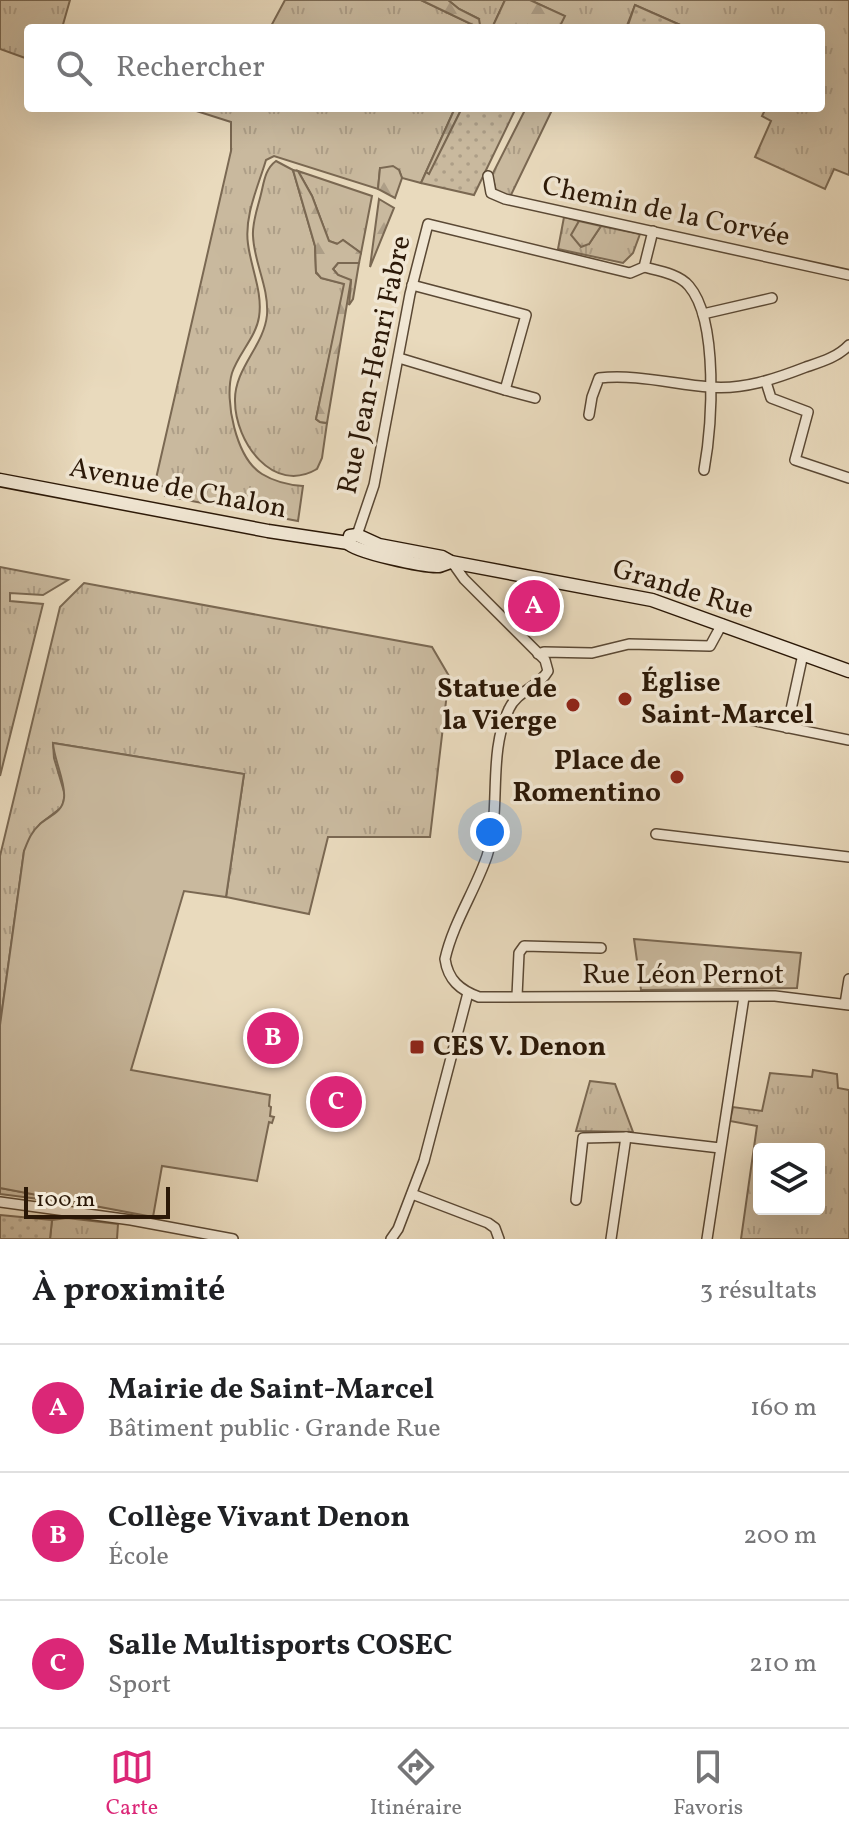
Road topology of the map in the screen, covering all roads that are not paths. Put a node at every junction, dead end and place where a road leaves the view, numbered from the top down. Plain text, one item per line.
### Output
1 (488, 176) dead end
2 (653, 231) junction
3 (644, 267) junction
4 (849, 275) edge
5 (412, 285) junction
6 (772, 298) dead end
7 (703, 314) junction
8 (849, 345) edge
9 (399, 358) junction
10 (766, 382) junction
11 (712, 388) junction
12 (505, 390) junction
13 (535, 398) dead end
14 (589, 415) dead end
15 (704, 470) dead end
16 (849, 478) edge
17 (0, 480) edge
18 (356, 541) junction
19 (451, 562) junction
20 (722, 624) junction
21 (538, 654) junction
22 (803, 654) junction
23 (849, 671) edge
24 (736, 717) dead end
25 (787, 728) junction
26 (849, 740) edge
27 (656, 834) dead end
28 (849, 857) edge
29 (601, 948) dead end
30 (849, 979) edge
31 (465, 991) junction
32 (517, 996) junction
33 (744, 997) junction
34 (847, 1005) edge
35 (626, 1137) junction
36 (720, 1148) junction
37 (412, 1194) junction
38 (576, 1200) dead end
39 (0, 1202) edge
40 (233, 1239) edge
41 (391, 1239) edge
42 (499, 1239) edge
43 (611, 1239) edge
44 (707, 1239) edge

1 - 2 street, Chemin de la Corvée
2 - 3 street
2 - 4 street, Chemin de la Corvée
3 - 5 street, Rue Jean-Henri Fabre
3 - 7 street
5 - 9 street, Rue Jean-Henri Fabre
5 - 12 street
6 - 7 street
7 - 11 street
8 - 10 street
9 - 12 street
9 - 18 street, Rue Jean-Henri Fabre
10 - 11 street
10 - 16 street
11 - 14 street
11 - 15 street
12 - 13 street
17 - 18 main road, Avenue de Chalon
18 - 19 main road, Grande Rue
19 - 20 main road, Grande Rue
19 - 21 street
20 - 21 street
20 - 22 main road, Grande Rue
21 - 31 street
22 - 23 main road, Grande Rue
22 - 25 street
24 - 25 street
25 - 26 street
27 - 28 street
29 - 32 street, Rue Léon Pernot
30 - 34 street
31 - 32 street, Rue Léon Pernot
31 - 37 street
32 - 33 street, Rue Léon Pernot
33 - 34 street, Rue Léon Pernot
33 - 36 street
35 - 36 street
35 - 38 street
35 - 43 street
36 - 44 street
37 - 41 street
37 - 42 street
39 - 40 street

